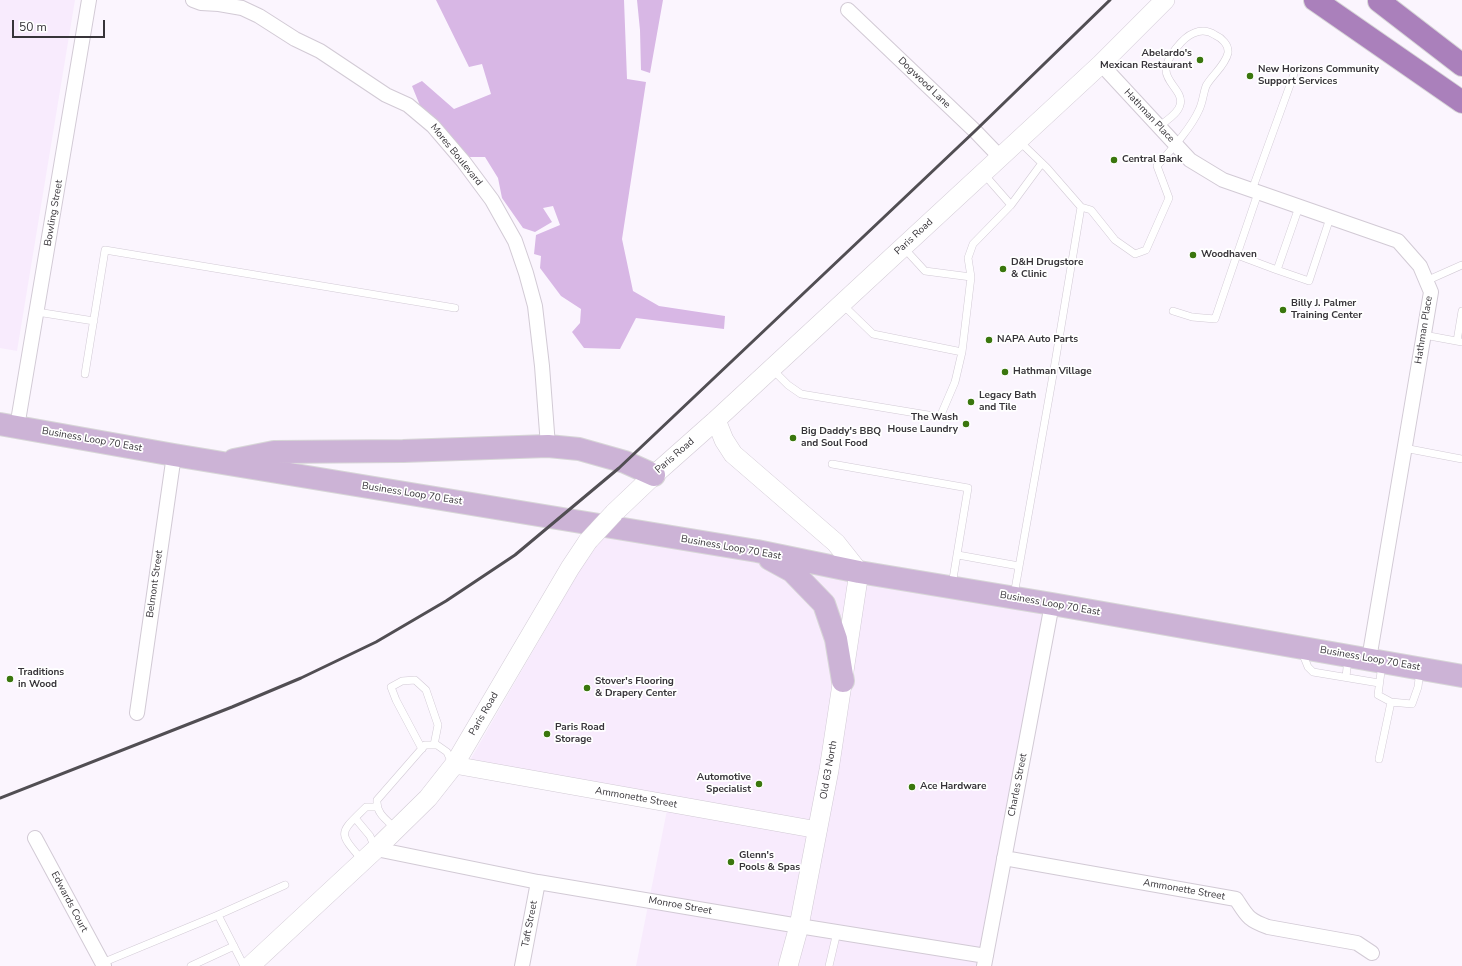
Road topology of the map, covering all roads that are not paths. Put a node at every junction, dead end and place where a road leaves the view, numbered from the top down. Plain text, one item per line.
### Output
1 (89, 0) edge
2 (192, 0) edge
3 (1165, 0) edge
4 (1315, 0) edge
5 (1378, 1) edge
6 (848, 10) dead end
7 (1462, 53) edge
8 (1101, 64) junction
9 (1462, 65) edge
10 (1294, 74) dead end
11 (1462, 102) edge
12 (1159, 127) junction
13 (1018, 140) junction
14 (1175, 144) junction
15 (1000, 157) junction
16 (1042, 163) junction
17 (983, 172) junction
18 (1255, 192) junction
19 (1011, 205) junction
20 (1081, 207) junction
21 (1299, 207) junction
22 (1330, 218) junction
23 (903, 247) junction
24 (1237, 255) junction
25 (1462, 265) edge
26 (1278, 270) junction
27 (971, 277) junction
28 (1426, 281) junction
29 (842, 304) junction
30 (455, 308) dead end
31 (1173, 311) dead end
32 (1462, 311) edge
33 (37, 312) junction
34 (94, 321) junction
35 (1424, 335) junction
36 (1460, 341) edge
37 (962, 352) junction
38 (772, 368) junction
39 (85, 374) dead end
40 (716, 420) junction
41 (9, 425) edge
42 (548, 446) junction
43 (1404, 448) junction
44 (174, 455) junction
45 (1462, 459) edge
46 (221, 463) junction
47 (832, 464) dead end
48 (654, 475) junction
49 (757, 551) junction
50 (958, 555) junction
51 (1019, 566) junction
52 (859, 572) junction
53 (952, 587) junction
54 (1014, 598) junction
55 (1052, 604) junction
56 (1301, 647) junction
57 (1348, 656) junction
58 (1376, 661) junction
59 (1421, 668) junction
60 (1462, 676) edge
61 (1346, 677) junction
62 (843, 681) junction
63 (1379, 683) junction
64 (1391, 702) junction
65 (137, 713) dead end
66 (434, 745) junction
67 (422, 750) junction
68 (1379, 759) dead end
69 (454, 766) junction
70 (377, 807) junction
71 (355, 818) junction
72 (396, 829) junction
73 (818, 830) junction
74 (34, 838) dead end
75 (369, 855) junction
76 (1004, 858) junction
77 (538, 882) junction
78 (285, 885) dead end
79 (218, 915) junction
80 (800, 926) junction
81 (837, 932) junction
82 (234, 946) junction
83 (1372, 953) dead end
84 (985, 961) edge
85 (103, 965) edge
86 (191, 966) edge
87 (244, 966) edge
88 (250, 966) edge
89 (522, 966) edge
90 (788, 966) edge
91 (829, 966) edge

1 - 33 street, Bowling Street
2 - 42 street, Mores Boulevard
3 - 8 main road, Paris Road
4 - 11 highway
5 - 7 highway
5 - 9 highway
6 - 15 street, Dogwood Lane
8 - 12 street, Hathman Place
8 - 13 main road, Paris Road
10 - 18 lane
12 - 14 street, Hathman Place
12 - 14 lane
13 - 15 main road, Paris Road
13 - 16 lane
14 - 18 street, Hathman Place
14 - 20 lane
15 - 17 main road, Paris Road
16 - 19 lane
16 - 20 lane
17 - 19 lane
17 - 23 main road, Paris Road
18 - 21 street, Hathman Place
18 - 24 lane
19 - 27 lane
20 - 51 lane
21 - 22 street, Hathman Place
21 - 26 lane
22 - 26 lane
22 - 28 street, Hathman Place
23 - 27 lane
23 - 29 main road, Paris Road
24 - 26 lane
24 - 31 lane
25 - 28 lane
27 - 37 lane
28 - 35 street, Hathman Place
29 - 37 lane
29 - 38 main road, Paris Road
30 - 34 lane
32 - 36 lane
33 - 34 lane
33 - 41 street, Bowling Street
34 - 39 lane
35 - 36 lane
35 - 43 street, Hathman Place
37 - 38 lane
38 - 40 main road, Paris Road
40 - 48 main road, Paris Road
40 - 52 main road
41 - 44 main road, Business Loop 70 East
42 - 46 main road
42 - 48 main road
43 - 45 lane
43 - 58 street, Hathman Place
44 - 46 main road, Business Loop 70 East
44 - 65 street, Belmont Street
46 - 49 main road, Business Loop 70 East
47 - 50 lane
48 - 69 main road, Paris Road, bridge
49 - 52 main road, Business Loop 70 East
49 - 62 main road
50 - 51 lane
50 - 53 lane
51 - 54 lane
52 - 53 main road, Business Loop 70 East
52 - 62 main road, Old 63 North
53 - 54 main road, Business Loop 70 East
54 - 55 main road, Business Loop 70 East
55 - 56 main road, Business Loop 70 East
55 - 76 street, Charles Street
56 - 57 main road, Business Loop 70 East
56 - 61 lane
57 - 58 main road, Business Loop 70 East
57 - 61 lane
58 - 59 main road, Business Loop 70 East
58 - 63 lane
59 - 60 main road, Business Loop 70 East
59 - 64 lane
61 - 63 lane
62 - 73 main road, Old 63 North
63 - 64 lane
64 - 68 lane
66 - 67 lane
66 - 67 lane
66 - 69 lane
67 - 70 lane
69 - 72 main road, Paris Road
69 - 73 street, Ammonette Street
70 - 71 lane
70 - 72 lane
71 - 75 lane
71 - 75 lane
72 - 75 main road, Paris Road
73 - 80 main road, Old 63 North
74 - 85 street, Edwards Court
75 - 77 street, Monroe Street
75 - 88 main road, Paris Road
76 - 83 street, Ammonette Street
76 - 84 street, Charles Street
77 - 80 street, Monroe Street
77 - 89 street, Taft Street
78 - 79 lane
79 - 82 lane
79 - 85 lane
80 - 81 street, Monroe Street
80 - 90 main road, Old 63 North
81 - 84 street, Monroe Street
81 - 91 lane
82 - 86 lane
82 - 87 lane

